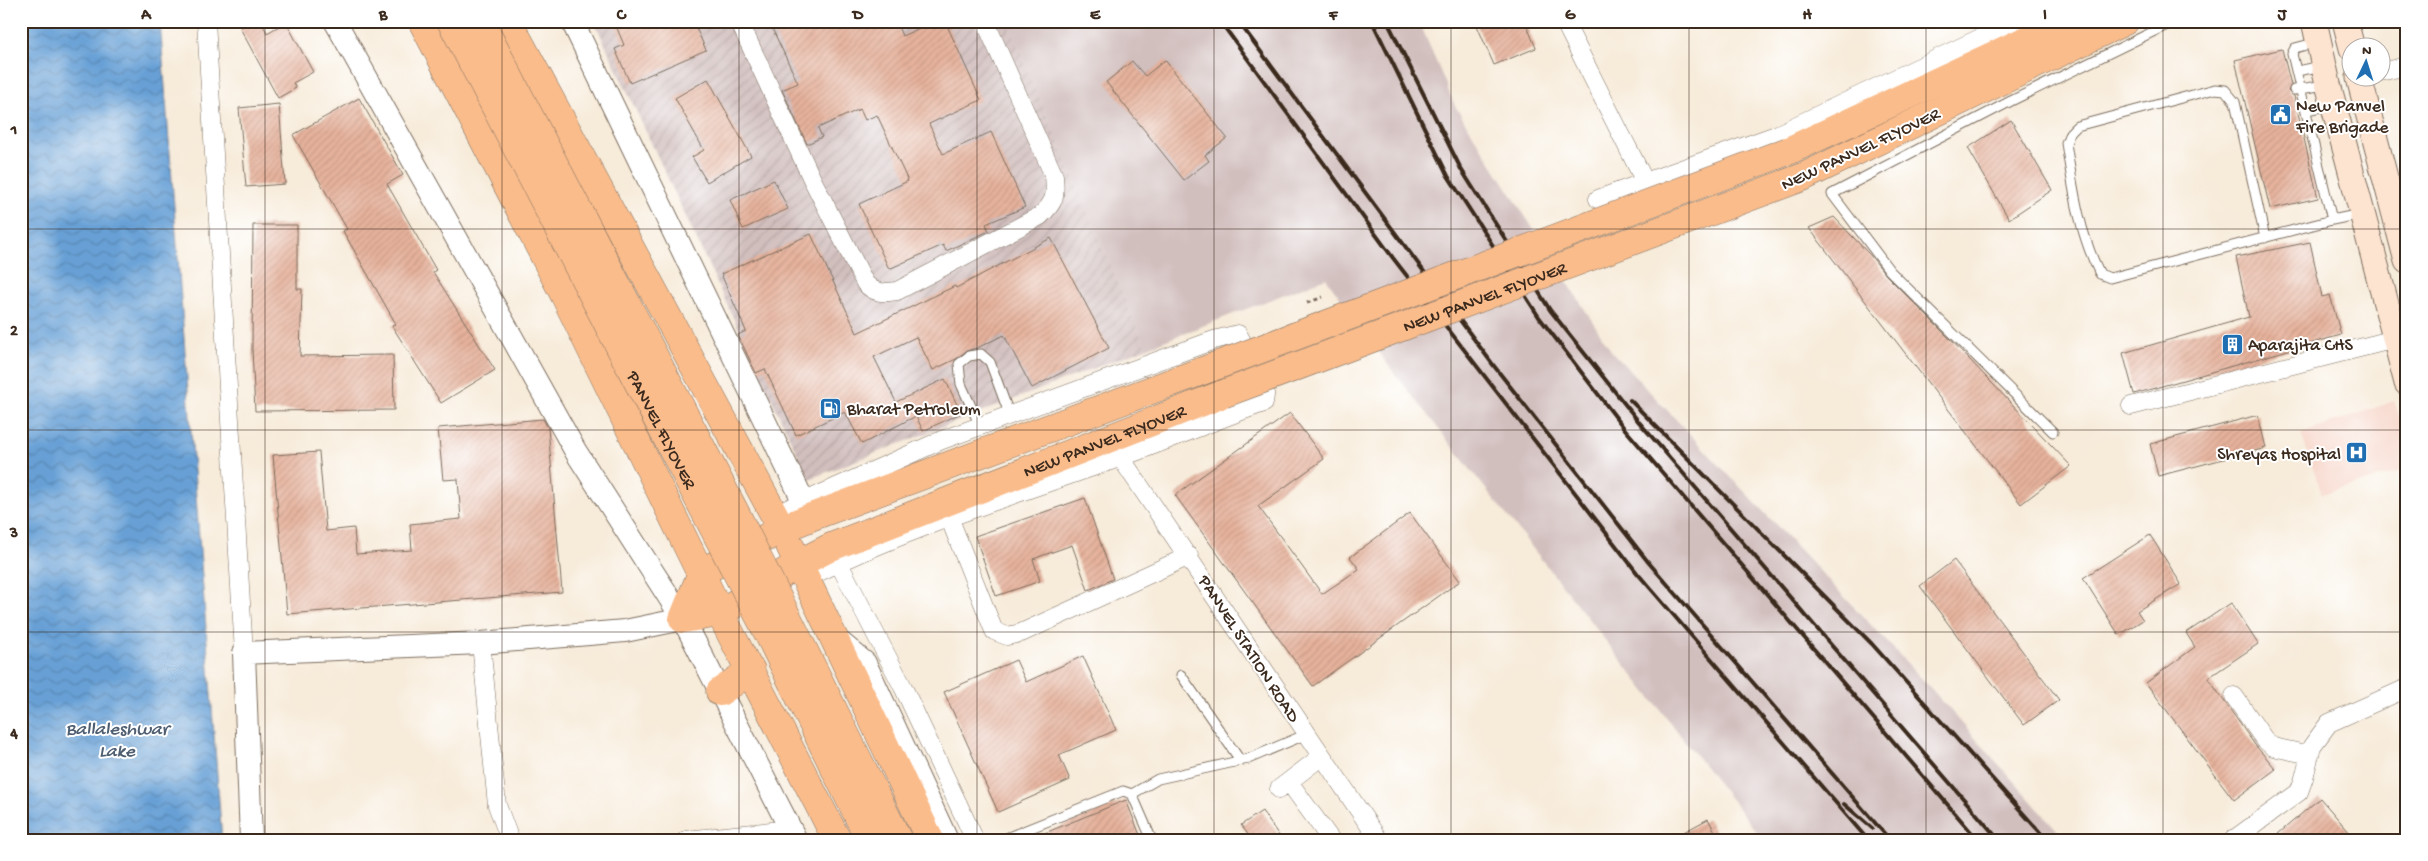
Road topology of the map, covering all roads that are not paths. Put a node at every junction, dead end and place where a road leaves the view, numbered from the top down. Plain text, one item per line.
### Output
1 (206, 21) edge
2 (335, 21) edge
3 (422, 21) edge
4 (452, 21) edge
5 (480, 21) edge
6 (508, 21) edge
7 (572, 21) edge
8 (739, 21) edge
9 (985, 21) edge
10 (1564, 21) edge
11 (2016, 21) edge
12 (2067, 21) edge
13 (2125, 21) edge
14 (2175, 21) edge
15 (2345, 21) edge
16 (2349, 38) edge
17 (2324, 64) edge
18 (2407, 66) edge
19 (2390, 70) edge
20 (2296, 71) junction
21 (2340, 71) edge
22 (2360, 88) edge
23 (2297, 90) junction
24 (2306, 110) junction
25 (1644, 182) junction
26 (1598, 199) dead end
27 (2362, 214) junction
28 (2332, 220) junction
29 (2265, 238) junction
30 (2407, 261) edge
31 (2396, 339) junction
32 (2407, 383) edge
33 (2131, 406) dead end
34 (1010, 416) junction
35 (980, 426) junction
36 (2053, 432) dead end
37 (1121, 458) junction
38 (807, 510) junction
39 (949, 517) junction
40 (778, 522) junction
41 (834, 555) junction
42 (1189, 556) junction
43 (702, 572) junction
44 (801, 572) junction
45 (720, 613) junction
46 (683, 619) junction
47 (830, 634) junction
48 (481, 643) junction
49 (244, 653) junction
50 (751, 670) junction
51 (1181, 675) dead end
52 (2407, 688) edge
53 (720, 692) junction
54 (2234, 696) dead end
55 (1307, 734) junction
56 (2310, 755) junction
57 (1322, 756) junction
58 (1240, 760) junction
59 (1132, 794) junction
60 (793, 834) edge
61 (251, 840) edge
62 (510, 840) edge
63 (686, 840) edge
64 (837, 840) edge
65 (870, 840) edge
66 (898, 840) edge
67 (930, 840) edge
68 (947, 840) edge
69 (975, 840) edge
70 (1002, 840) edge
71 (1152, 840) edge
72 (1331, 840) edge
73 (1379, 840) edge
74 (2234, 840) edge

1 - 49 street
2 - 46 street
3 - 43 main road
4 - 65 main road, PANVEL FLYOVER, bridge
5 - 66 main road, PANVEL FLYOVER, bridge
6 - 40 main road
7 - 38 street
8 - 9 street
10 - 25 street
11 - 25 street
12 - 38 main road, NEW PANVEL FLYOVER, bridge
13 - 41 main road, NEW PANVEL FLYOVER, bridge
14 - 36 lane
15 - 16 main road
17 - 20 lane
17 - 20 lane
17 - 21 street
17 - 23 lane
17 - 24 lane
17 - 27 main road
18 - 19 street
20 - 23 lane
22 - 30 main road
23 - 24 lane
24 - 28 lane
25 - 26 street
27 - 28 lane
27 - 31 main road
28 - 29 lane
29 - 29 lane
31 - 32 main road
31 - 33 street
34 - 35 street
34 - 35 lane
34 - 37 street
35 - 38 street
37 - 39 street
37 - 42 street, PANVEL STATION ROAD
38 - 40 main road, NEW PANVEL FLYOVER
39 - 41 street
39 - 42 street
40 - 43 main road, NEW PANVEL FLYOVER
40 - 44 main road
41 - 44 main road, NEW PANVEL FLYOVER
41 - 69 street
42 - 55 street, PANVEL STATION ROAD
43 - 45 main road
43 - 46 main road
44 - 45 main road, NEW PANVEL FLYOVER
44 - 47 main road
45 - 46 main road
45 - 50 main road
46 - 48 street
46 - 53 street
47 - 67 main road
47 - 68 street
48 - 49 street
48 - 62 street
49 - 61 street
50 - 53 main road
50 - 64 main road
51 - 58 lane
52 - 56 street
53 - 60 street
54 - 56 street
55 - 57 street, PANVEL STATION ROAD
55 - 58 lane
56 - 74 street
57 - 72 street
57 - 73 street, PANVEL STATION ROAD
58 - 59 lane
59 - 70 lane
59 - 71 lane
60 - 63 street

